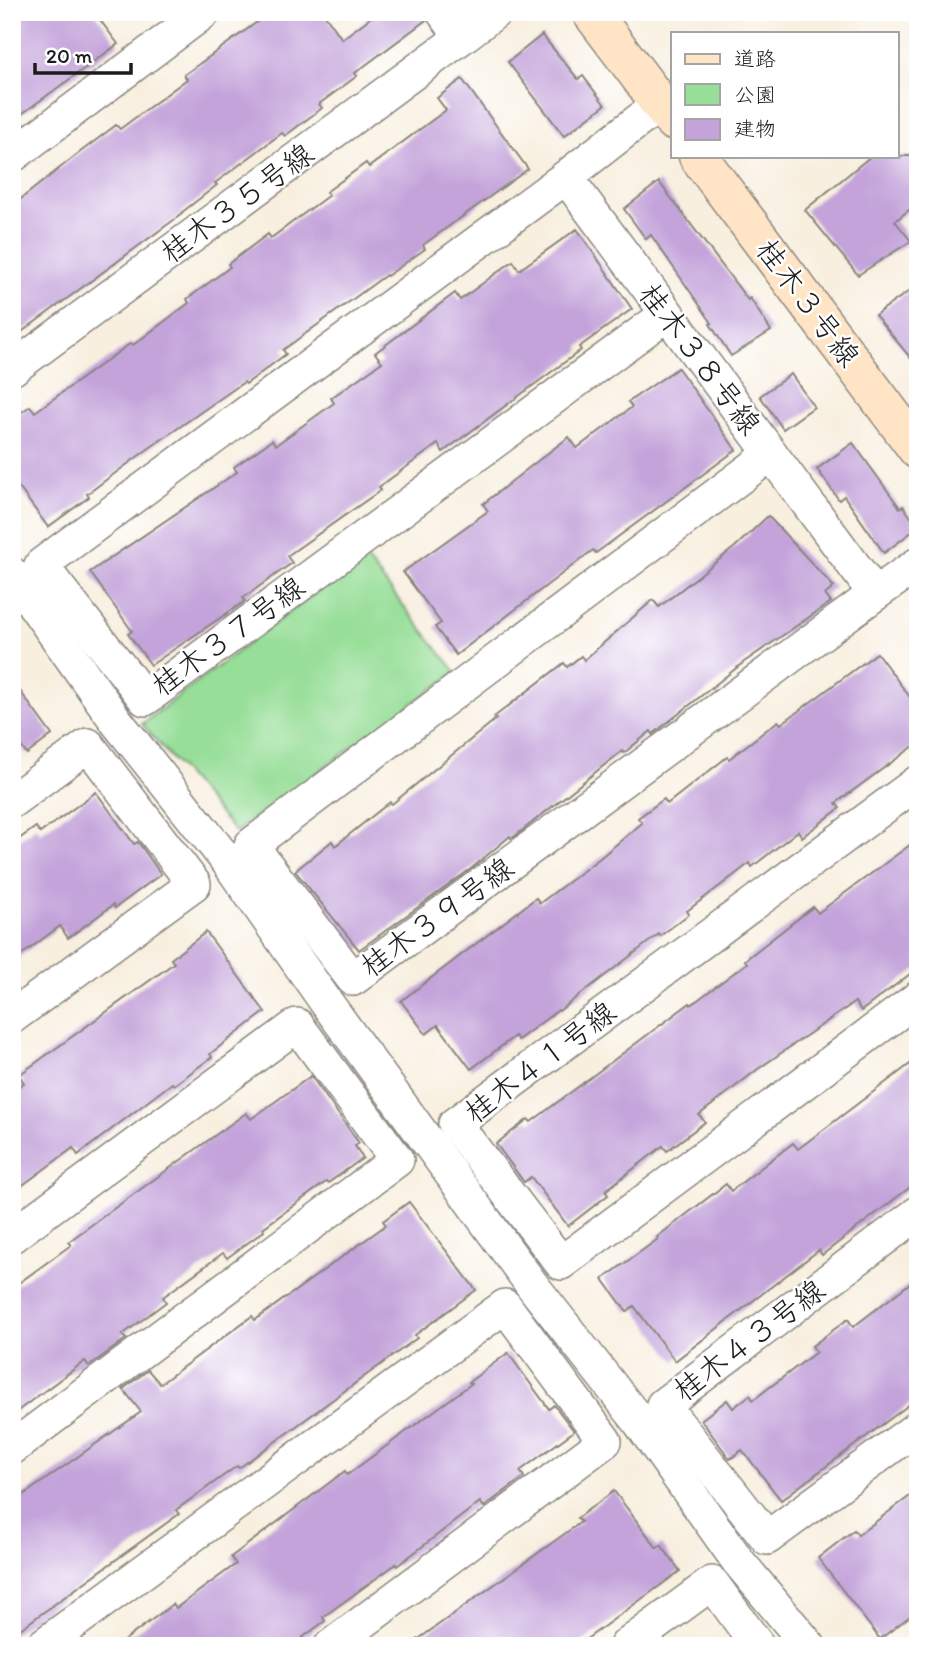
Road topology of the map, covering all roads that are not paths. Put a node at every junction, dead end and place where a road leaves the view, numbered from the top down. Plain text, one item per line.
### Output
1 (204, 12) edge
2 (495, 12) edge
3 (591, 12) edge
4 (453, 25) edge
5 (666, 113) edge
6 (12, 156) edge
7 (699, 158) edge
8 (566, 177) junction
9 (667, 314) junction
10 (12, 369) edge
11 (918, 450) edge
12 (771, 454) junction
13 (918, 564) edge
14 (12, 574) edge
15 (875, 594) junction
16 (918, 782) edge
17 (12, 801) edge
18 (918, 998) edge
19 (12, 1017) edge
20 (918, 1213) edge
21 (12, 1236) edge
22 (918, 1427) edge
23 (12, 1448) edge
24 (42, 1646) edge
25 (331, 1646) edge
26 (626, 1646) edge
27 (758, 1646) edge
28 (809, 1646) edge

1 - 6 street
2 - 4 street, 桂木３５号線
3 - 5 street
4 - 10 street, 桂木３５号線
5 - 8 street
7 - 11 street, 桂木３号線
8 - 9 street, 桂木３８号線
8 - 9 street, 桂木３７号線
9 - 12 street, 桂木３８号線
12 - 15 street, 桂木３８号線
12 - 15 street, 桂木３９号線
13 - 15 street
14 - 28 street
16 - 18 street, 桂木４１号線
17 - 19 street
20 - 22 street, 桂木４３号線
21 - 23 street
24 - 25 street
26 - 27 street

